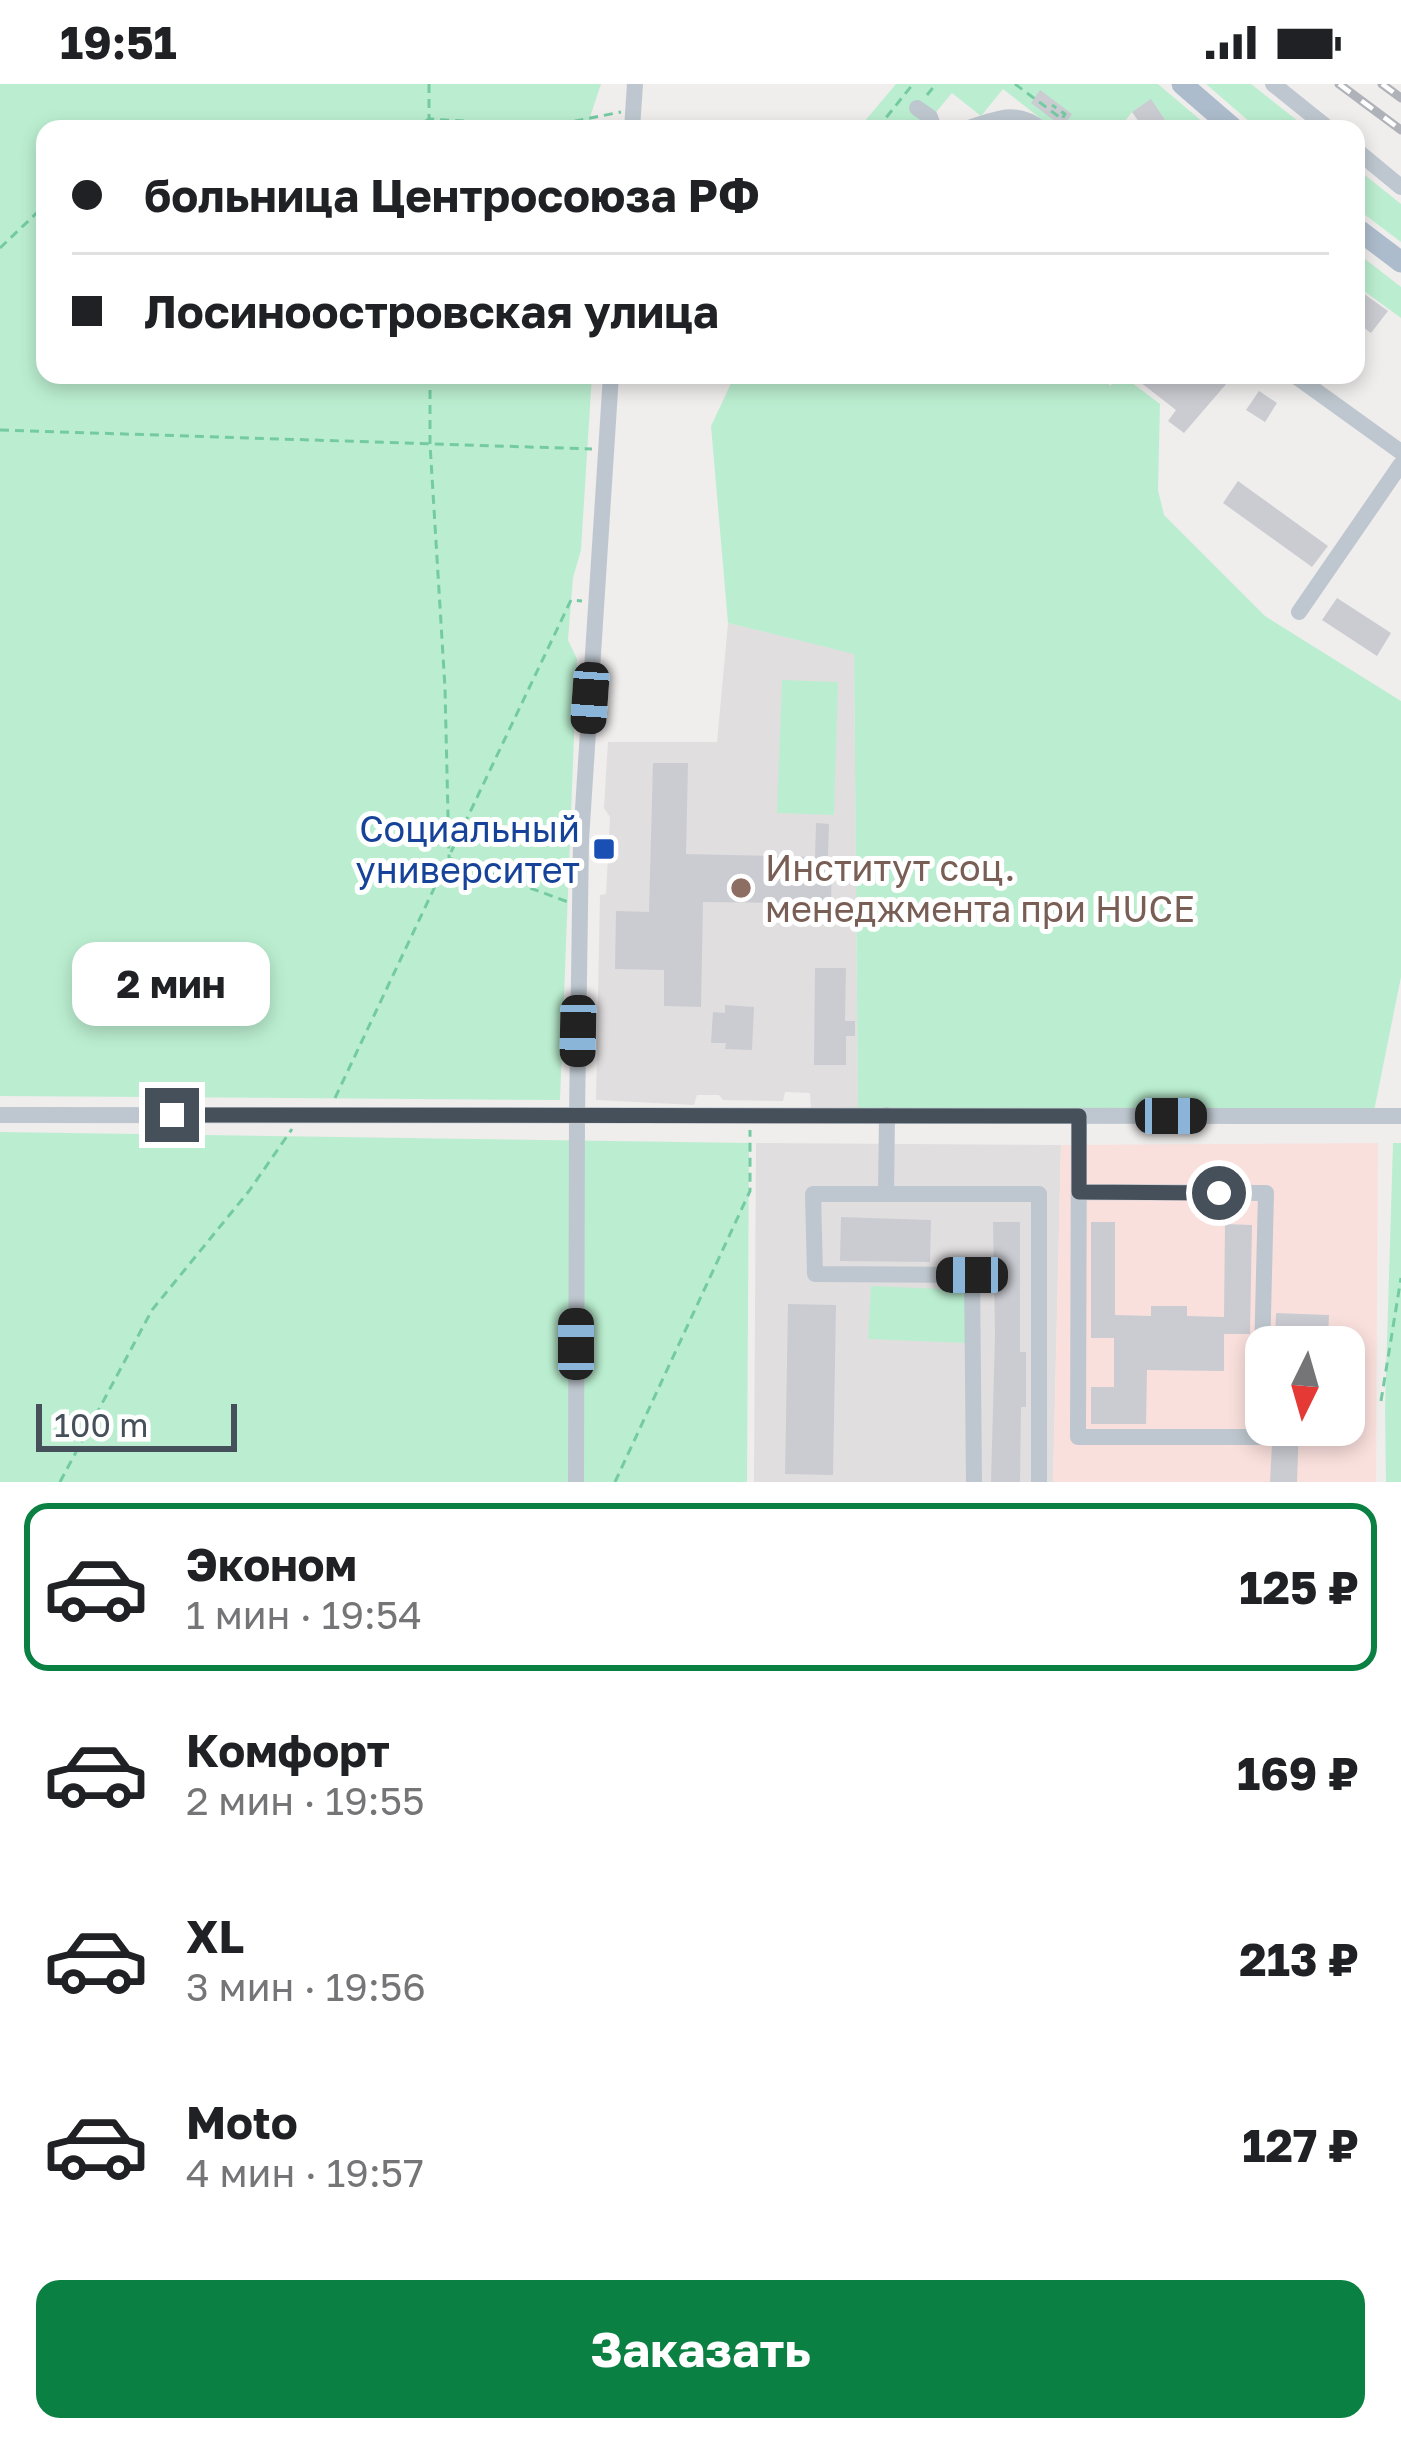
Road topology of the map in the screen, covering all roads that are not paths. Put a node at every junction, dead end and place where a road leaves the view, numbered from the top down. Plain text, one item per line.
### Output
1 (635, 84) edge
2 (1182, 84) edge
3 (1273, 84) edge
4 (916, 108) dead end
5 (633, 120) edge
6 (931, 120) edge
7 (994, 120) edge
8 (1030, 120) edge
9 (1224, 120) edge
10 (1318, 120) edge
11 (1365, 158) edge
12 (1401, 187) edge
13 (1365, 235) edge
14 (1401, 264) edge
15 (610, 384) edge
16 (1307, 384) edge
17 (1401, 452) edge
18 (1401, 464) edge
19 (1299, 612) dead end
20 (0, 1115) edge
21 (577, 1115) junction
22 (887, 1115) junction
23 (1079, 1116) junction
24 (1401, 1117) edge
25 (1079, 1192) junction
26 (886, 1193) junction
27 (576, 1482) edge
28 (974, 1482) edge
29 (1040, 1482) edge

1 - 5 street
2 - 9 main road
3 - 10 street
4 - 6 street
7 - 8 street
11 - 12 street
13 - 14 main road
15 - 21 street
16 - 17 street
18 - 19 street
20 - 21 street
21 - 22 street
21 - 27 street
22 - 23 street
22 - 26 street
23 - 24 street
23 - 25 street
25 - 25 street
26 - 28 street
26 - 29 street

